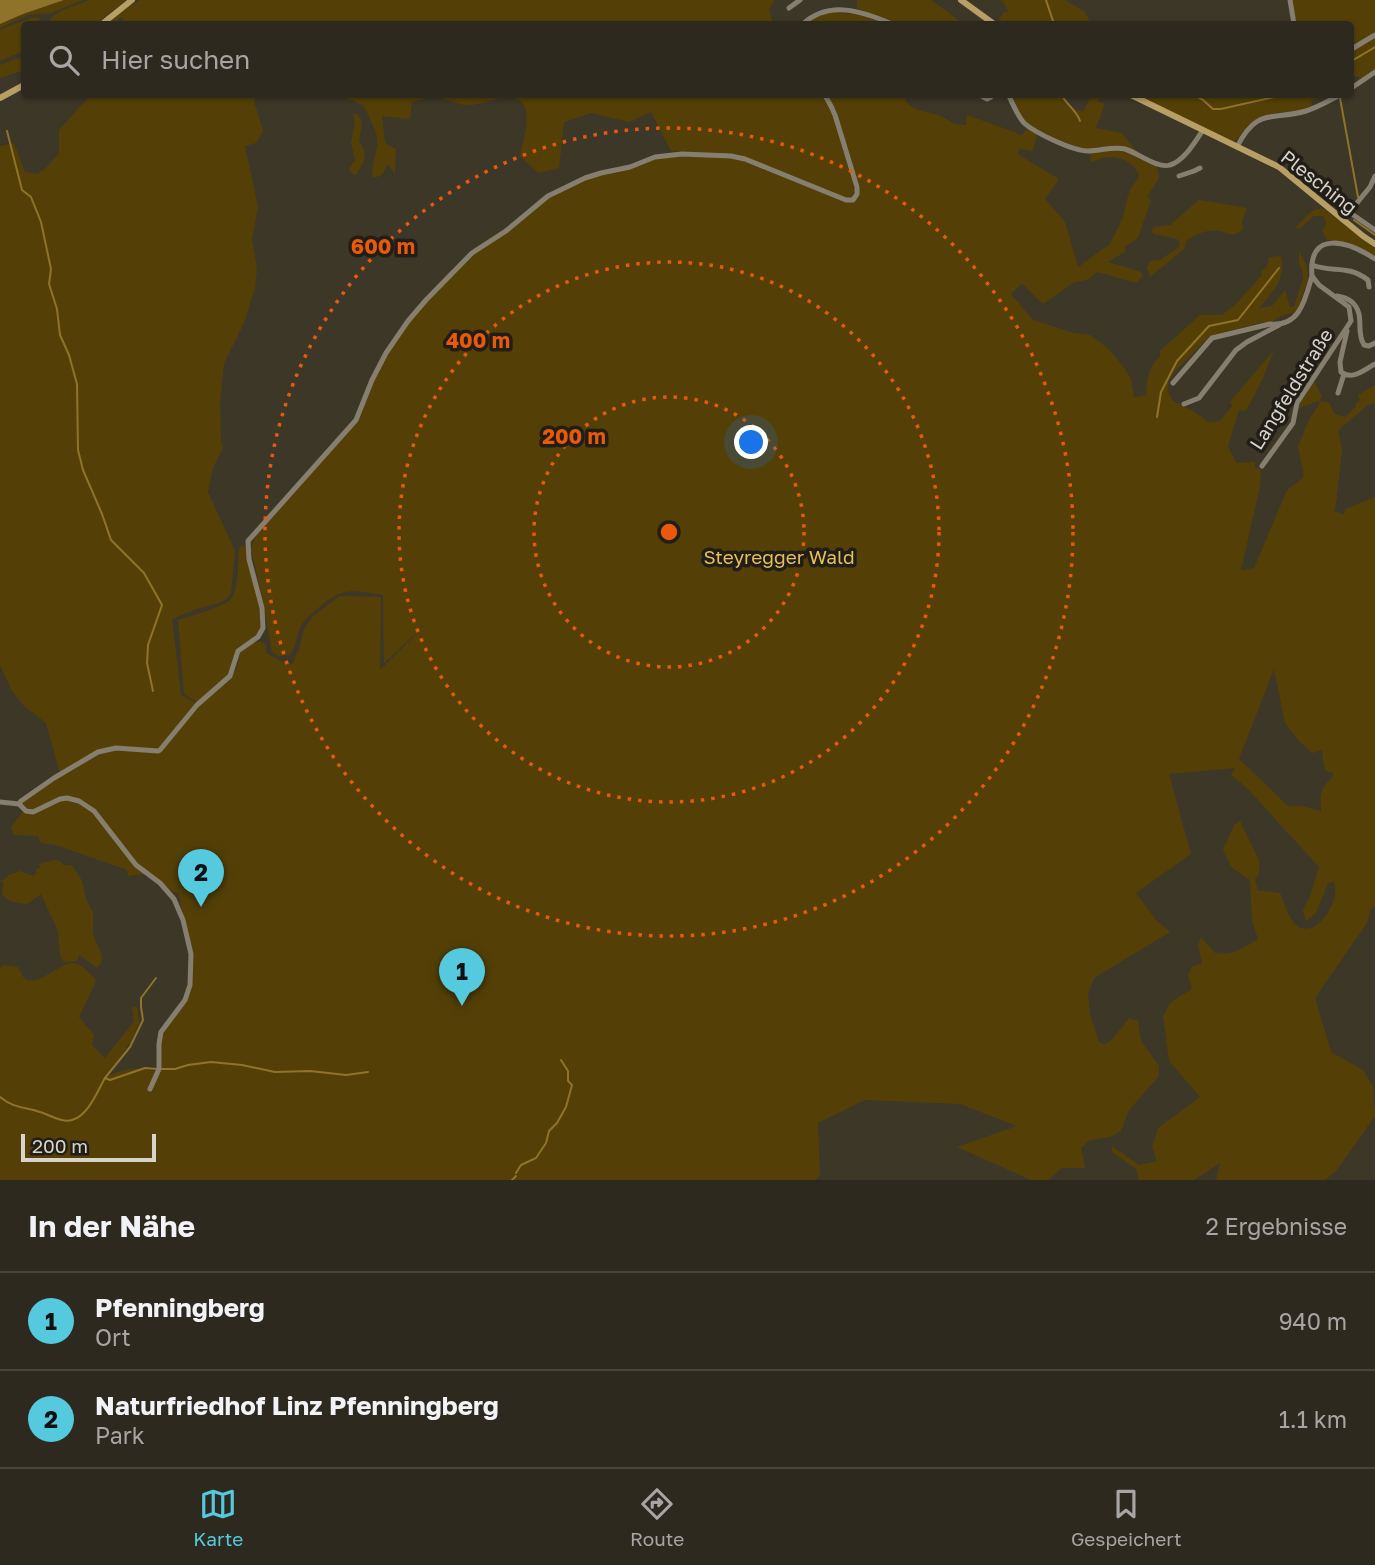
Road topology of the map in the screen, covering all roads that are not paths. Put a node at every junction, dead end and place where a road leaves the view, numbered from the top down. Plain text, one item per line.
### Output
1 (132, 0) edge
2 (800, 0) edge
3 (961, 0) edge
4 (1290, 0) edge
5 (789, 8) dead end
6 (106, 21) edge
7 (806, 21) edge
8 (884, 21) edge
9 (990, 21) edge
10 (1294, 21) edge
11 (1375, 35) edge
12 (1354, 48) edge
13 (1375, 72) edge
14 (1354, 86) edge
15 (21, 87) edge
16 (0, 98) edge
17 (826, 98) edge
18 (1010, 98) edge
19 (1137, 98) edge
20 (1334, 98) edge
21 (1203, 130) junction
22 (1237, 147) junction
23 (1200, 167) dead end
24 (1179, 176) dead end
25 (1375, 176) edge
26 (1349, 212) junction
27 (1343, 220) junction
28 (1375, 230) edge
29 (1375, 244) edge
30 (1375, 258) edge
31 (1312, 265) junction
32 (1312, 276) junction
33 (1369, 287) dead end
34 (1337, 296) junction
35 (1279, 325) junction
36 (1348, 328) junction
37 (1375, 343) edge
38 (1375, 364) edge
39 (1344, 374) junction
40 (1173, 383) dead end
41 (1338, 393) dead end
42 (1184, 404) dead end
43 (1262, 466) dead end
44 (0, 802) edge
45 (19, 804) junction
46 (150, 1090) dead end

1 - 6 main road
2 - 5 street
3 - 9 main road
4 - 10 street
7 - 8 street
11 - 12 street
13 - 14 street
15 - 16 main road
17 - 45 street
18 - 21 street
19 - 21 main road, Plesching
20 - 22 street
21 - 22 main road, Plesching
22 - 27 main road, Plesching
23 - 24 street
25 - 26 street
26 - 27 street
26 - 28 street
27 - 29 main road, Plesching
30 - 31 street
31 - 32 street
31 - 33 street
32 - 34 street, Langfeldstraße
32 - 35 street
34 - 36 street, Langfeldstraße
34 - 37 street, Langfeldstraße
35 - 40 street
35 - 42 street
36 - 39 street, Langfeldstraße
36 - 43 street, Langfeldstraße
38 - 39 street, Langfeldstraße
39 - 41 street
44 - 45 street
45 - 46 street

